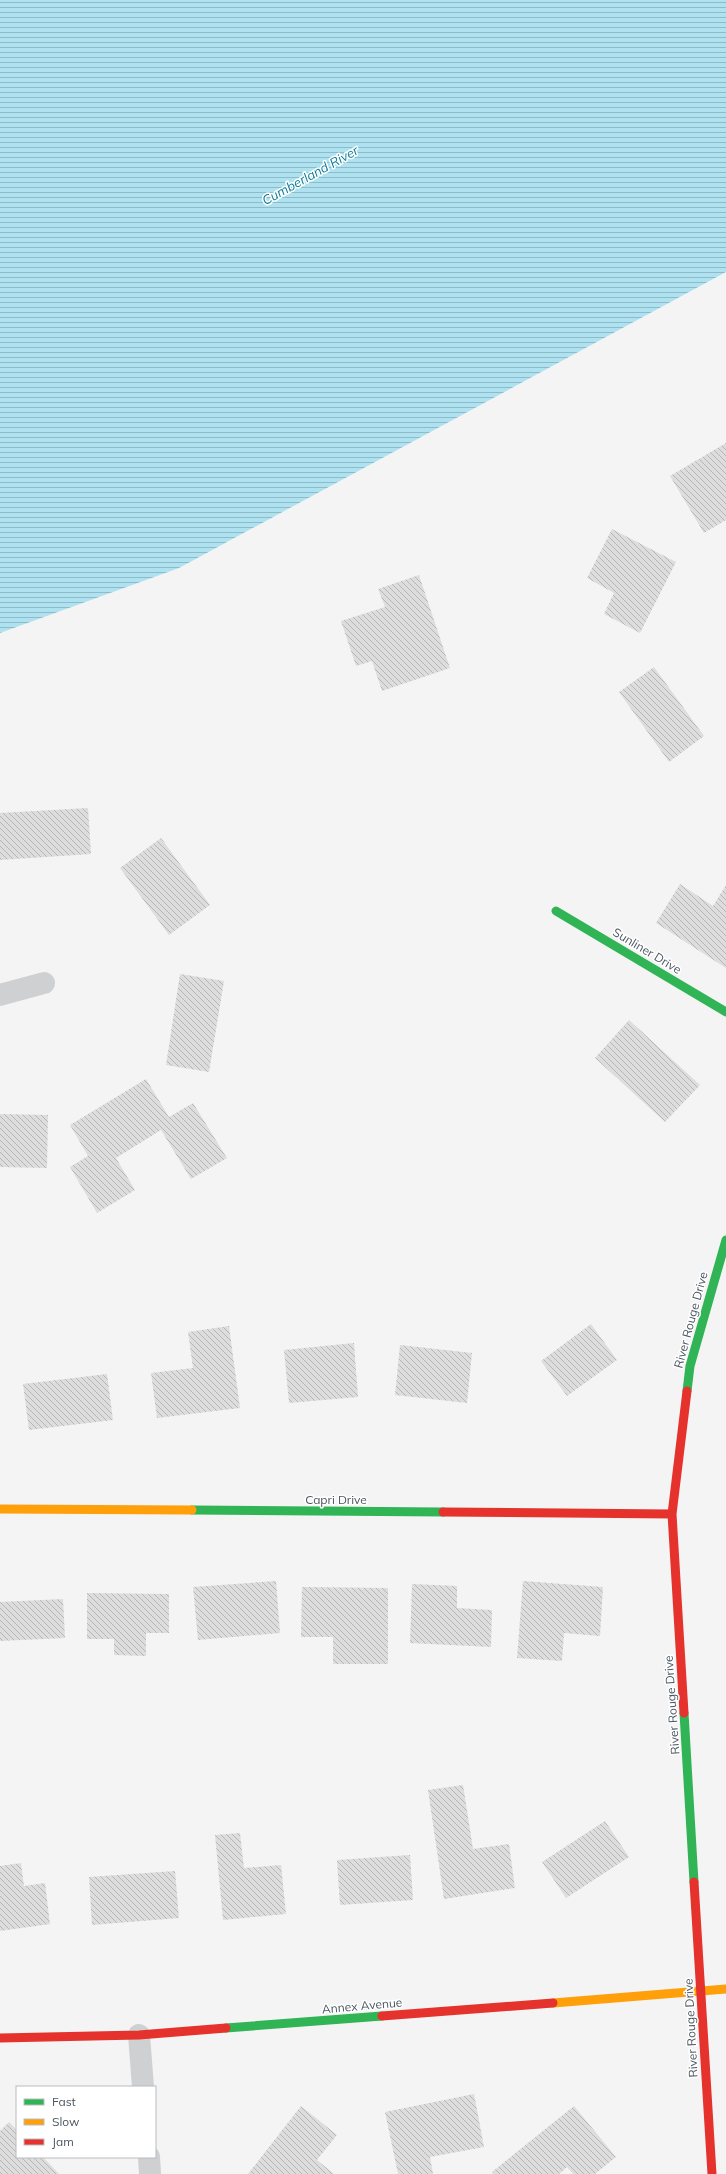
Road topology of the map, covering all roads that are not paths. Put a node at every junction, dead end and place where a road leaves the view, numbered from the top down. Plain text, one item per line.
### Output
1 (556, 910) dead end
2 (44, 983) dead end
3 (0, 995) edge
4 (726, 1012) edge
5 (726, 1240) edge
6 (0, 1509) edge
7 (672, 1514) junction
8 (726, 1989) edge
9 (701, 1991) junction
10 (139, 2036) junction
11 (0, 2038) edge
12 (143, 2086) edge
13 (149, 2158) edge
14 (150, 2174) edge
15 (712, 2174) edge

1 - 4 street, Sunliner Drive
2 - 3 street
5 - 7 street, River Rouge Drive
6 - 7 street, Capri Drive
7 - 9 street, River Rouge Drive
8 - 9 street, Annex Avenue
9 - 10 street, Annex Avenue
9 - 15 street, River Rouge Drive
10 - 11 street, Annex Avenue
10 - 12 street
13 - 14 street

